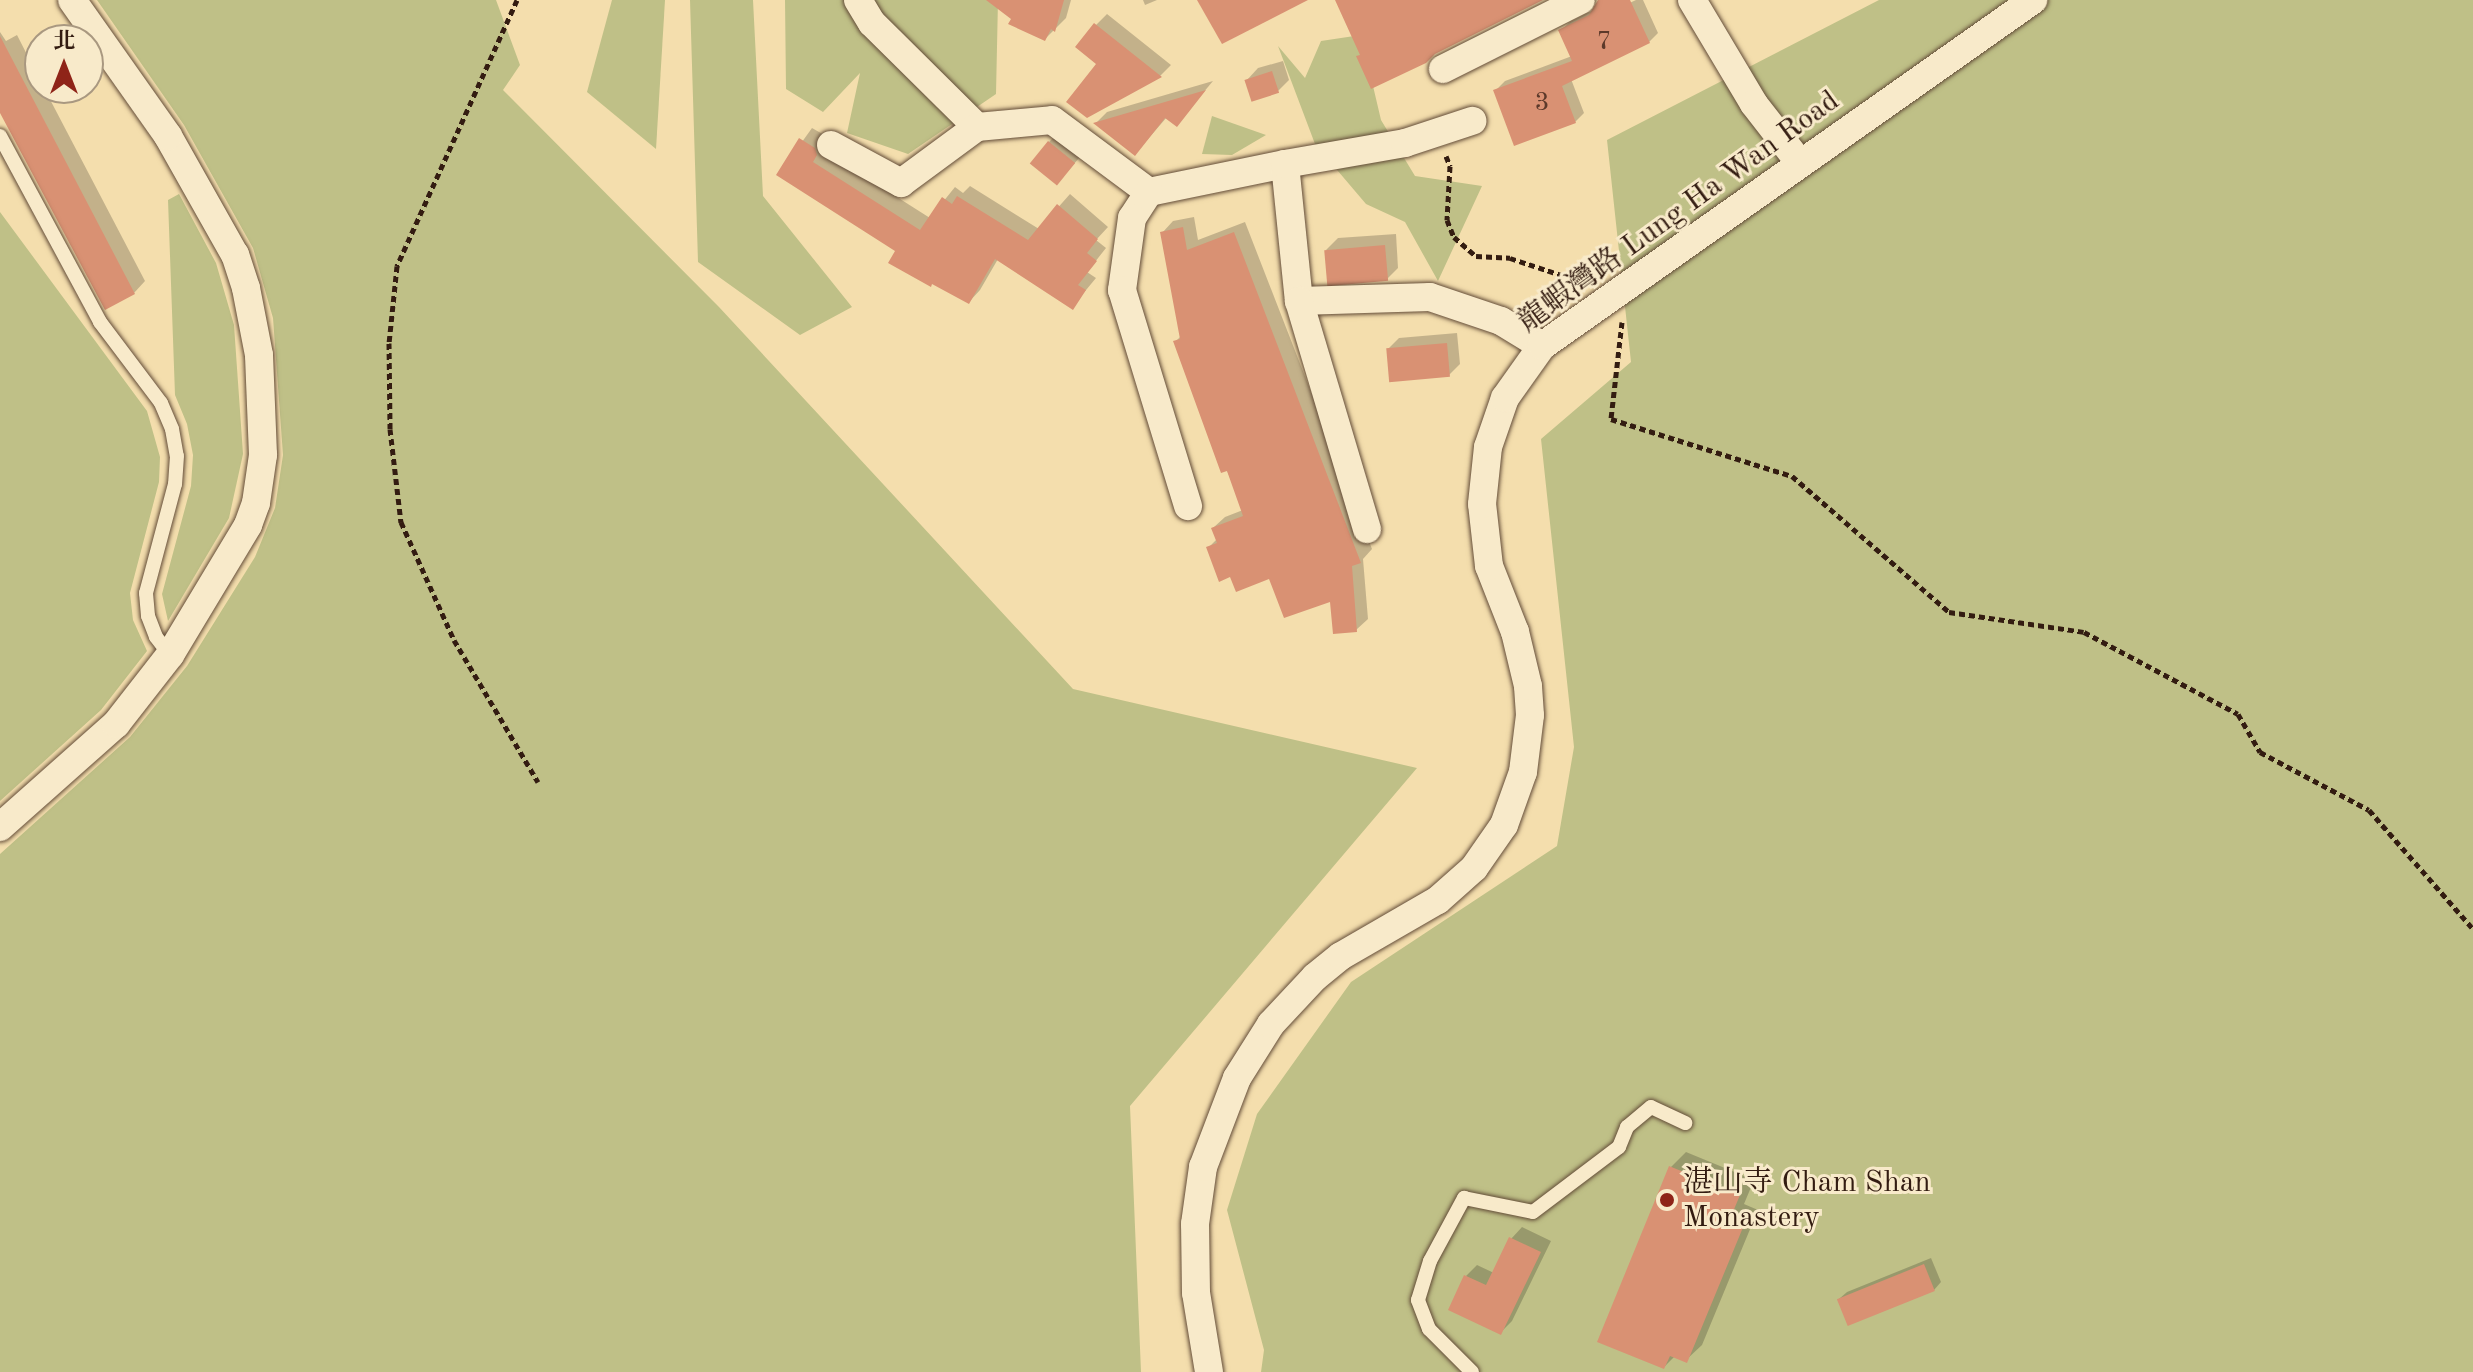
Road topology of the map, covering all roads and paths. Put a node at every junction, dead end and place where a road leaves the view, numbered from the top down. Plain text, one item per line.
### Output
1 (72, 0) edge
2 (517, 0) edge
3 (858, 0) edge
4 (1581, 0) edge
5 (2033, 0) edge
6 (1703, 6) edge
7 (1443, 69) dead end
8 (1472, 121) dead end
9 (977, 127) junction
10 (1439, 133) junction
11 (0, 136) edge
12 (831, 145) dead end
13 (1800, 163) junction
14 (1285, 164) junction
15 (1149, 192) junction
16 (1626, 285) junction
17 (1299, 301) junction
18 (1542, 346) junction
19 (1188, 506) dead end
20 (1367, 529) dead end
21 (170, 655) junction
22 (538, 782) dead end
23 (0, 827) edge
24 (2473, 929) edge
25 (1686, 1123) dead end
26 (1209, 1372) edge
27 (1472, 1372) edge

1 - 21 street
2 - 22 path
3 - 9 street
4 - 7 street
5 - 13 street, 龍蝦灣路 Lung Ha Wan Road
6 - 13 street
8 - 10 street
9 - 12 street
9 - 15 street
10 - 14 street
10 - 16 path
11 - 21 lane
13 - 16 street, 龍蝦灣路 Lung Ha Wan Road
14 - 15 street
14 - 17 street
15 - 19 street
16 - 18 street, 龍蝦灣路 Lung Ha Wan Road
16 - 24 path
17 - 18 street
17 - 20 street
18 - 26 street, 龍蝦灣路 Lung Ha Wan Road
21 - 23 street
25 - 27 lane

